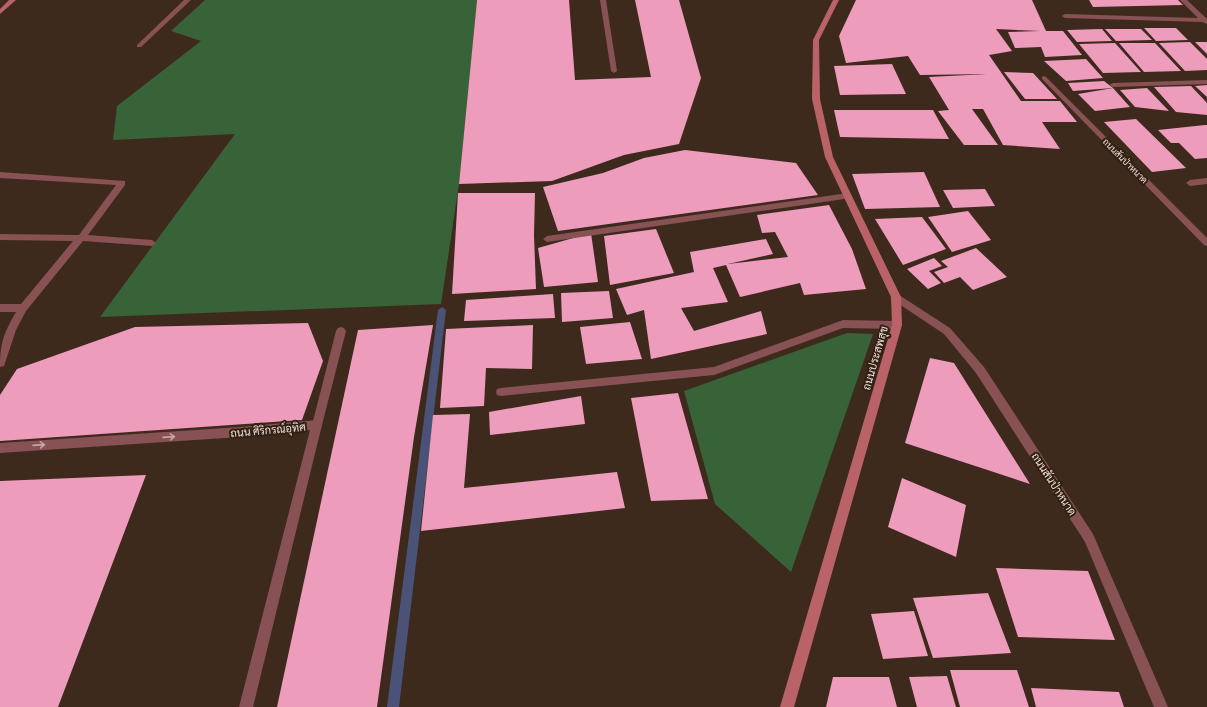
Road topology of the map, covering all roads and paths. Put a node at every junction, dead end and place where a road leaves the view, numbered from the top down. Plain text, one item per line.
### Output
1 (13, 0) edge
2 (188, 0) edge
3 (603, 0) edge
4 (836, 0) edge
5 (1183, 0) edge
6 (0, 12) edge
7 (1065, 16) dead end
8 (1205, 22) edge
9 (139, 46) dead end
10 (614, 71) dead end
11 (1044, 78) dead end
12 (1207, 82) edge
13 (1113, 85) dead end
14 (0, 175) edge
15 (1207, 181) edge
16 (1190, 183) dead end
17 (848, 196) junction
18 (0, 237) edge
19 (81, 238) junction
20 (547, 239) dead end
21 (152, 242) dead end
22 (1207, 243) edge
23 (896, 297) junction
24 (0, 308) edge
25 (23, 308) junction
26 (897, 325) junction
27 (341, 331) dead end
28 (0, 363) edge
29 (501, 392) dead end
30 (317, 425) junction
31 (0, 448) edge
32 (246, 707) edge
33 (788, 707) edge
34 (1160, 707) edge

1 - 6 street
2 - 9 street
3 - 10 street
4 - 17 street, ถนนประสพสุข
5 - 8 street
7 - 8 street
11 - 22 street, ถนนสันป่าหนาด
12 - 13 street
14 - 19 street
15 - 16 street
17 - 20 street
17 - 23 street, ถนนประสพสุข
18 - 19 street
19 - 21 street
19 - 25 street
23 - 26 street, ถนนประสพสุข
23 - 34 street, ถนนสันป่าหนาด
24 - 25 street
25 - 28 street
26 - 29 street
26 - 33 street, ถนนประสพสุข
27 - 30 street
31 -> 30 street, ถนน ศิริกรณ์อุทิศ
30 - 32 street, ถนน ศิริกรณ์อุทิศ

